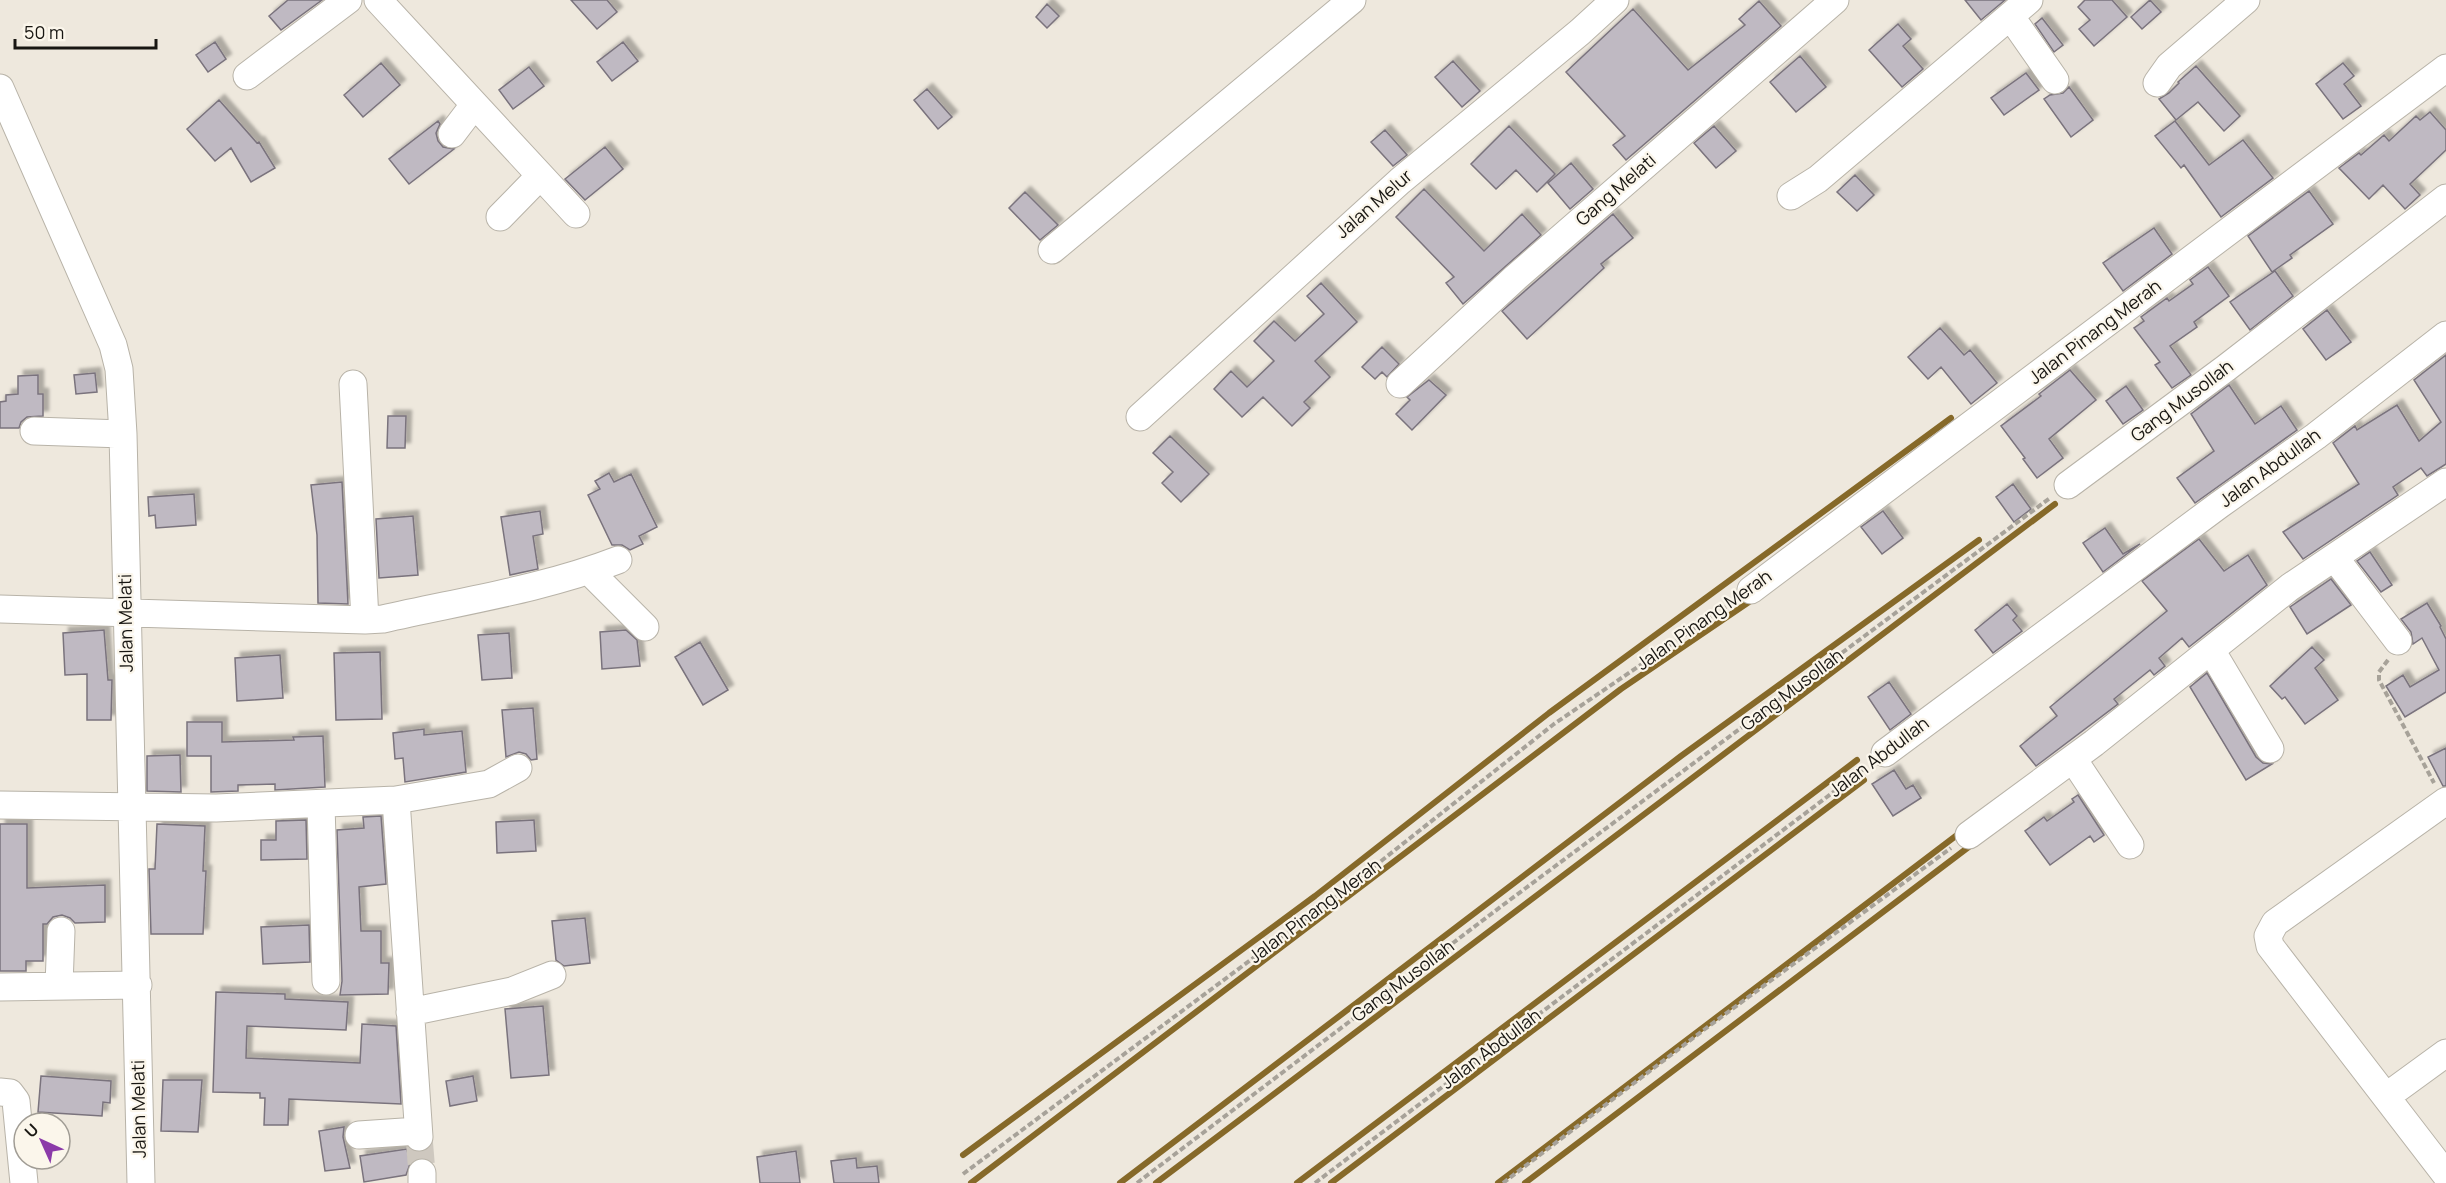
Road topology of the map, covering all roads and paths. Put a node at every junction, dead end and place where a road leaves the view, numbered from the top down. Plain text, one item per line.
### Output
1 (348, 0) edge
2 (378, 0) edge
3 (1352, 0) edge
4 (1615, 0) edge
5 (1836, 0) edge
6 (2246, 0) edge
7 (2020, 8) edge
8 (2446, 68) edge
9 (247, 76) dead end
10 (2055, 80) dead end
11 (2157, 84) dead end
12 (0, 88) edge
13 (474, 105) junction
14 (452, 134) dead end
15 (540, 176) junction
16 (1791, 196) dead end
17 (2446, 198) edge
18 (576, 214) dead end
19 (500, 217) dead end
20 (1052, 250) dead end
21 (2446, 335) edge
22 (353, 384) dead end
23 (1400, 384) dead end
24 (1140, 417) dead end
25 (34, 431) dead end
26 (123, 434) junction
27 (2446, 482) edge
28 (2068, 485) joint
29 (2335, 558) junction
30 (618, 560) dead end
31 (589, 571) junction
32 (1751, 590) joint
33 (0, 609) edge
34 (126, 613) junction
35 (365, 620) junction
36 (645, 627) dead end
37 (2398, 641) joint
38 (2211, 650) junction
39 (2270, 749) dead end
40 (1885, 753) joint
41 (2073, 759) junction
42 (518, 768) dead end
43 (396, 800) junction
44 (2445, 801) edge
45 (321, 804) junction
46 (0, 805) edge
47 (130, 808) junction
48 (1969, 835) joint
49 (2130, 845) dead end
50 (62, 931) dead end
51 (552, 975) dead end
52 (326, 981) dead end
53 (138, 985) junction
54 (59, 986) junction
55 (0, 987) edge
56 (410, 1012) junction
57 (2446, 1053) edge
58 (0, 1092) edge
59 (2387, 1096) junction
60 (359, 1135) dead end
61 (963, 1174) dead end
62 (2446, 1175) edge
63 (24, 1183) edge
64 (141, 1183) edge
65 (1137, 1183) edge
66 (1316, 1183) edge
67 (1503, 1183) edge

1 - 9 street
2 - 13 street
3 - 20 street
4 - 24 street, Jalan Melur
5 - 23 street, Gang Melati
6 - 11 street
7 - 10 street
7 - 16 street
8 - 32 street, Jalan Pinang Merah
12 - 26 street, Jalan Melati
13 - 14 street
13 - 15 street
15 - 18 street
15 - 19 street
17 - 28 street, Gang Musollah
21 - 40 street, Jalan Abdullah
22 - 35 street
25 - 26 street
26 - 34 street, Jalan Melati
27 - 29 street
28 - 65 path, Gang Musollah
29 - 37 street
29 - 38 street
30 - 31 street
31 - 35 street
31 - 36 street
32 - 61 path, Jalan Pinang Merah
33 - 34 street
34 - 35 street
34 - 47 street, Jalan Melati
37 - 44 path
38 - 39 street
38 - 41 street
40 - 66 path, Jalan Abdullah
41 - 48 street
41 - 49 street
42 - 43 street
43 - 45 street
43 - 56 street
44 - 59 street
45 - 47 street
45 - 52 street
46 - 47 street
47 - 53 street, Jalan Melati
48 - 67 path
50 - 54 street
51 - 56 street
53 - 54 street
53 - 64 street, Jalan Melati
54 - 55 street
56 - 60 street
57 - 59 street
58 - 63 street
59 - 62 street

